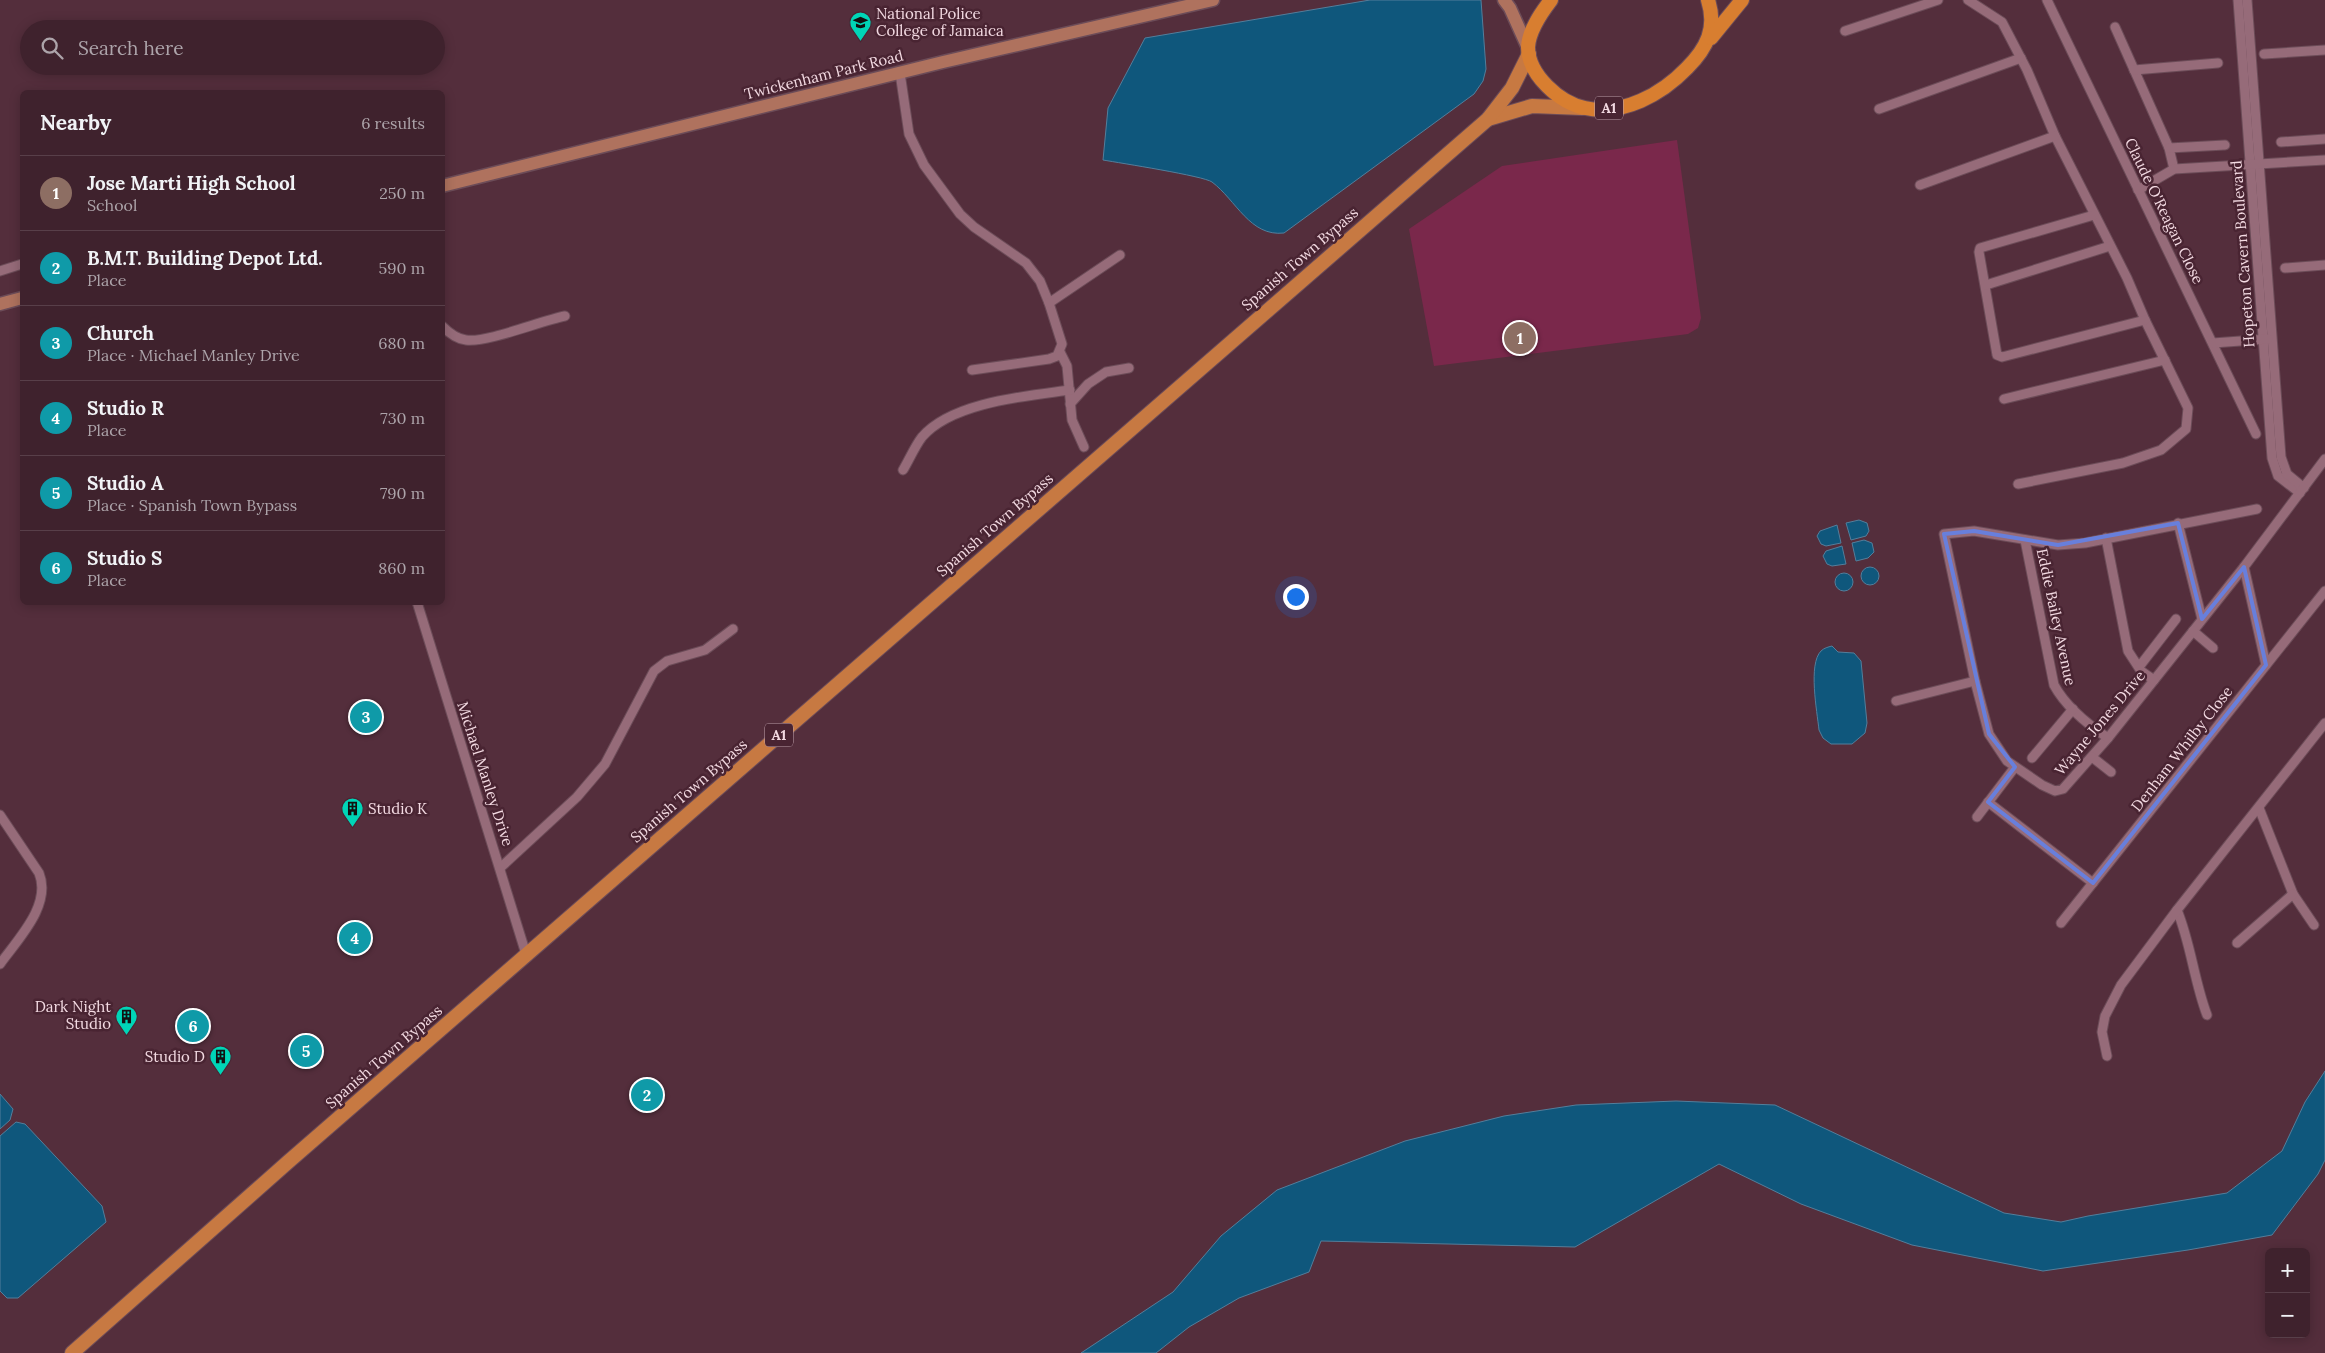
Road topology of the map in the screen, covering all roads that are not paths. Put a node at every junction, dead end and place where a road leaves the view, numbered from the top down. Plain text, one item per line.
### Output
1 (1214, 0) edge
2 (1504, 0) edge
3 (1551, 0) edge
4 (1708, 0) edge
5 (1742, 0) edge
6 (1938, 0) edge
7 (1968, 0) edge
8 (2047, 0) edge
9 (2238, 0) edge
10 (2247, 0) edge
11 (2115, 27) dead end
12 (1844, 31) dead end
13 (1708, 41) junction
14 (2325, 50) edge
15 (1529, 51) junction
16 (2264, 54) dead end
17 (2021, 58) junction
18 (2218, 63) dead end
19 (2134, 70) junction
20 (900, 73) junction
21 (1586, 108) junction
22 (1879, 109) dead end
23 (1488, 119) junction
24 (2055, 136) junction
25 (2325, 139) edge
26 (2282, 142) dead end
27 (2225, 145) dead end
28 (2325, 146) edge
29 (2170, 148) junction
30 (2325, 160) edge
31 (2255, 165) junction
32 (2174, 170) junction
33 (445, 185) edge
34 (1920, 185) dead end
35 (2138, 190) junction
36 (2094, 215) junction
37 (2110, 246) junction
38 (1120, 256) dead end
39 (20, 265) edge
40 (2325, 265) edge
41 (2285, 268) dead end
42 (0, 271) edge
43 (1986, 285) junction
44 (20, 299) edge
45 (1050, 303) junction
46 (0, 304) edge
47 (565, 316) dead end
48 (2145, 320) junction
49 (445, 328) edge
50 (2267, 339) junction
51 (2213, 343) junction
52 (1060, 352) junction
53 (2165, 360) junction
54 (1129, 368) dead end
55 (972, 370) dead end
56 (1070, 390) junction
57 (2004, 399) dead end
58 (1070, 404) junction
59 (2256, 434) dead end
60 (1084, 447) dead end
61 (2325, 459) edge
62 (903, 470) dead end
63 (2018, 484) dead end
64 (2302, 491) junction
65 (2257, 510) dead end
66 (2178, 523) junction
67 (2106, 538) junction
68 (2025, 540) junction
69 (2244, 567) junction
70 (2325, 591) edge
71 (418, 605) edge
72 (2176, 619) dead end
73 (2202, 619) junction
74 (732, 629) dead end
75 (2193, 631) junction
76 (2213, 648) dead end
77 (2266, 665) junction
78 (2138, 667) junction
79 (2154, 680) junction
80 (1975, 681) junction
81 (1896, 701) dead end
82 (2073, 709) junction
83 (2325, 723) edge
84 (2108, 738) junction
85 (2092, 757) junction
86 (2032, 758) dead end
87 (2015, 767) junction
88 (2111, 772) dead end
89 (1988, 802) junction
90 (2259, 808) junction
91 (0, 815) edge
92 (1977, 817) dead end
93 (500, 868) junction
94 (2094, 883) junction
95 (2293, 894) junction
96 (2177, 910) junction
97 (2061, 923) dead end
98 (2314, 926) dead end
99 (2237, 943) dead end
100 (526, 954) junction
101 (0, 964) edge
102 (2207, 1015) dead end
103 (2107, 1056) dead end
104 (72, 1353) edge

1 - 20 main road, Twickenham Park Road
2 - 15 main road
3 - 15 highway, A1
4 - 13 highway, A1
5 - 13 highway, A1
6 - 12 street
7 - 17 street
8 - 35 street, Claude O'Reagan Close
9 - 31 street, Hopeton Cavern Boulevard
10 - 31 street, Hopeton Cavern Boulevard
11 - 19 street
13 - 21 highway, A1
14 - 16 street
15 - 21 highway, A1
15 - 23 main road, Spanish Town Bypass / A1
17 - 22 street
17 - 24 street
18 - 19 street
19 - 29 street
20 - 33 main road, Twickenham Park Road
20 - 45 street
21 - 23 main road, Spanish Town Bypass / A1
23 - 100 main road, Spanish Town Bypass / A1
24 - 34 street
24 - 36 street
25 - 26 street
25 - 28 street
27 - 29 street
29 - 32 street
30 - 31 street
31 - 32 street
31 - 50 street, Hopeton Cavern Boulevard
32 - 35 street
35 - 51 street, Claude O'Reagan Close
36 - 37 street
36 - 43 street
37 - 43 street
37 - 48 street
38 - 45 street
39 - 42 street
40 - 41 street
43 - 48 street
44 - 46 main road
45 - 52 street
47 - 49 street
48 - 53 street
50 - 51 street
50 - 64 street, Hopeton Cavern Boulevard
51 - 59 street, Claude O'Reagan Close
52 - 55 street
52 - 56 street
53 - 57 street
53 - 63 street
54 - 58 street
56 - 58 street
56 - 62 street
58 - 60 street
61 - 64 street, Wayne Jones Drive
64 - 69 street, Wayne Jones Drive
65 - 66 street
66 - 67 street
66 - 73 street
67 - 68 street
67 - 78 street
68 - 80 street, Wayne Jones Drive
68 - 82 street, Eddie Bailey Avenue
69 - 73 street, Wayne Jones Drive
69 - 77 street
70 - 77 street, Denham Whilby Close
71 - 93 street, Michael Manley Drive
72 - 78 street
73 - 75 street, Wayne Jones Drive
74 - 93 street
75 - 76 street
75 - 79 street, Wayne Jones Drive
77 - 94 street, Denham Whilby Close
78 - 79 street
79 - 84 street, Wayne Jones Drive
80 - 81 street
80 - 87 street, Wayne Jones Drive
82 - 84 street, Eddie Bailey Avenue
82 - 86 street
83 - 90 street
84 - 85 street, Wayne Jones Drive
85 - 87 street, Wayne Jones Drive
85 - 88 street
87 - 89 street
89 - 92 street
89 - 94 street
90 - 95 street
90 - 96 street
91 - 101 street
93 - 100 street, Michael Manley Drive
94 - 97 street, Denham Whilby Close
95 - 98 street
95 - 99 street
96 - 102 street
96 - 103 street
100 - 104 main road, Spanish Town Bypass / A1

